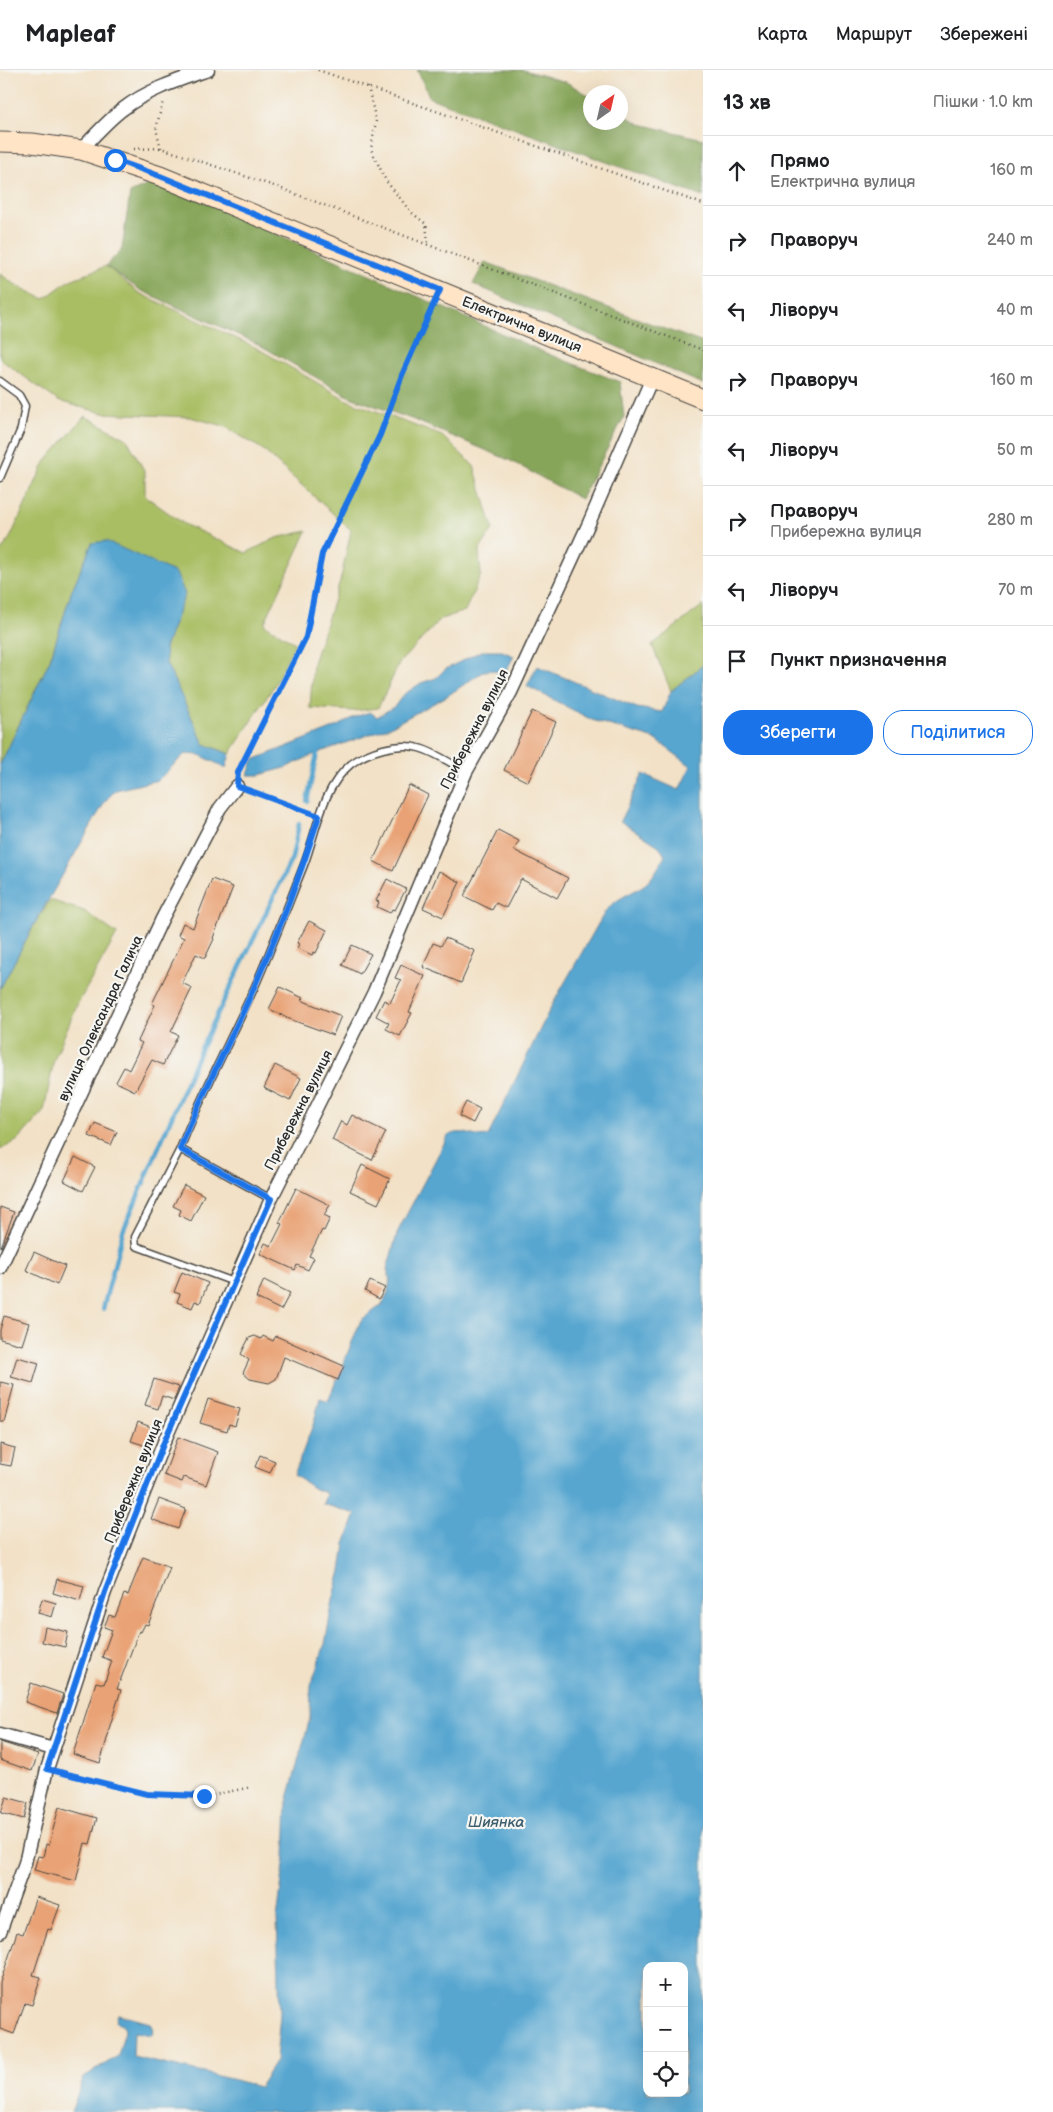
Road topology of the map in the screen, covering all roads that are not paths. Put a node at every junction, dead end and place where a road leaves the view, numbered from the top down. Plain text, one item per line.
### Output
1 (208, 70) edge
2 (0, 142) edge
3 (81, 150) junction
4 (652, 378) junction
5 (0, 381) edge
6 (703, 399) edge
7 (0, 478) edge
8 (466, 772) junction
9 (237, 786) road end
10 (180, 1149) junction
11 (271, 1199) junction
12 (0, 1268) edge
13 (234, 1282) junction
14 (0, 1734) edge
15 (53, 1749) junction
16 (0, 1932) edge

1 - 3 street
2 - 3 street, Електрична вулиця
3 - 4 street, Електрична вулиця
4 - 6 street, Електрична вулиця
4 - 8 street, Прибережна вулиця
5 - 7 lane
8 - 10 lane
8 - 11 street, Прибережна вулиця
9 - 12 street, вулиця Олександра Галича
10 - 11 lane
10 - 13 lane
11 - 13 street, Прибережна вулиця
13 - 15 street, Прибережна вулиця
14 - 15 street
15 - 16 street, Прибережна вулиця

